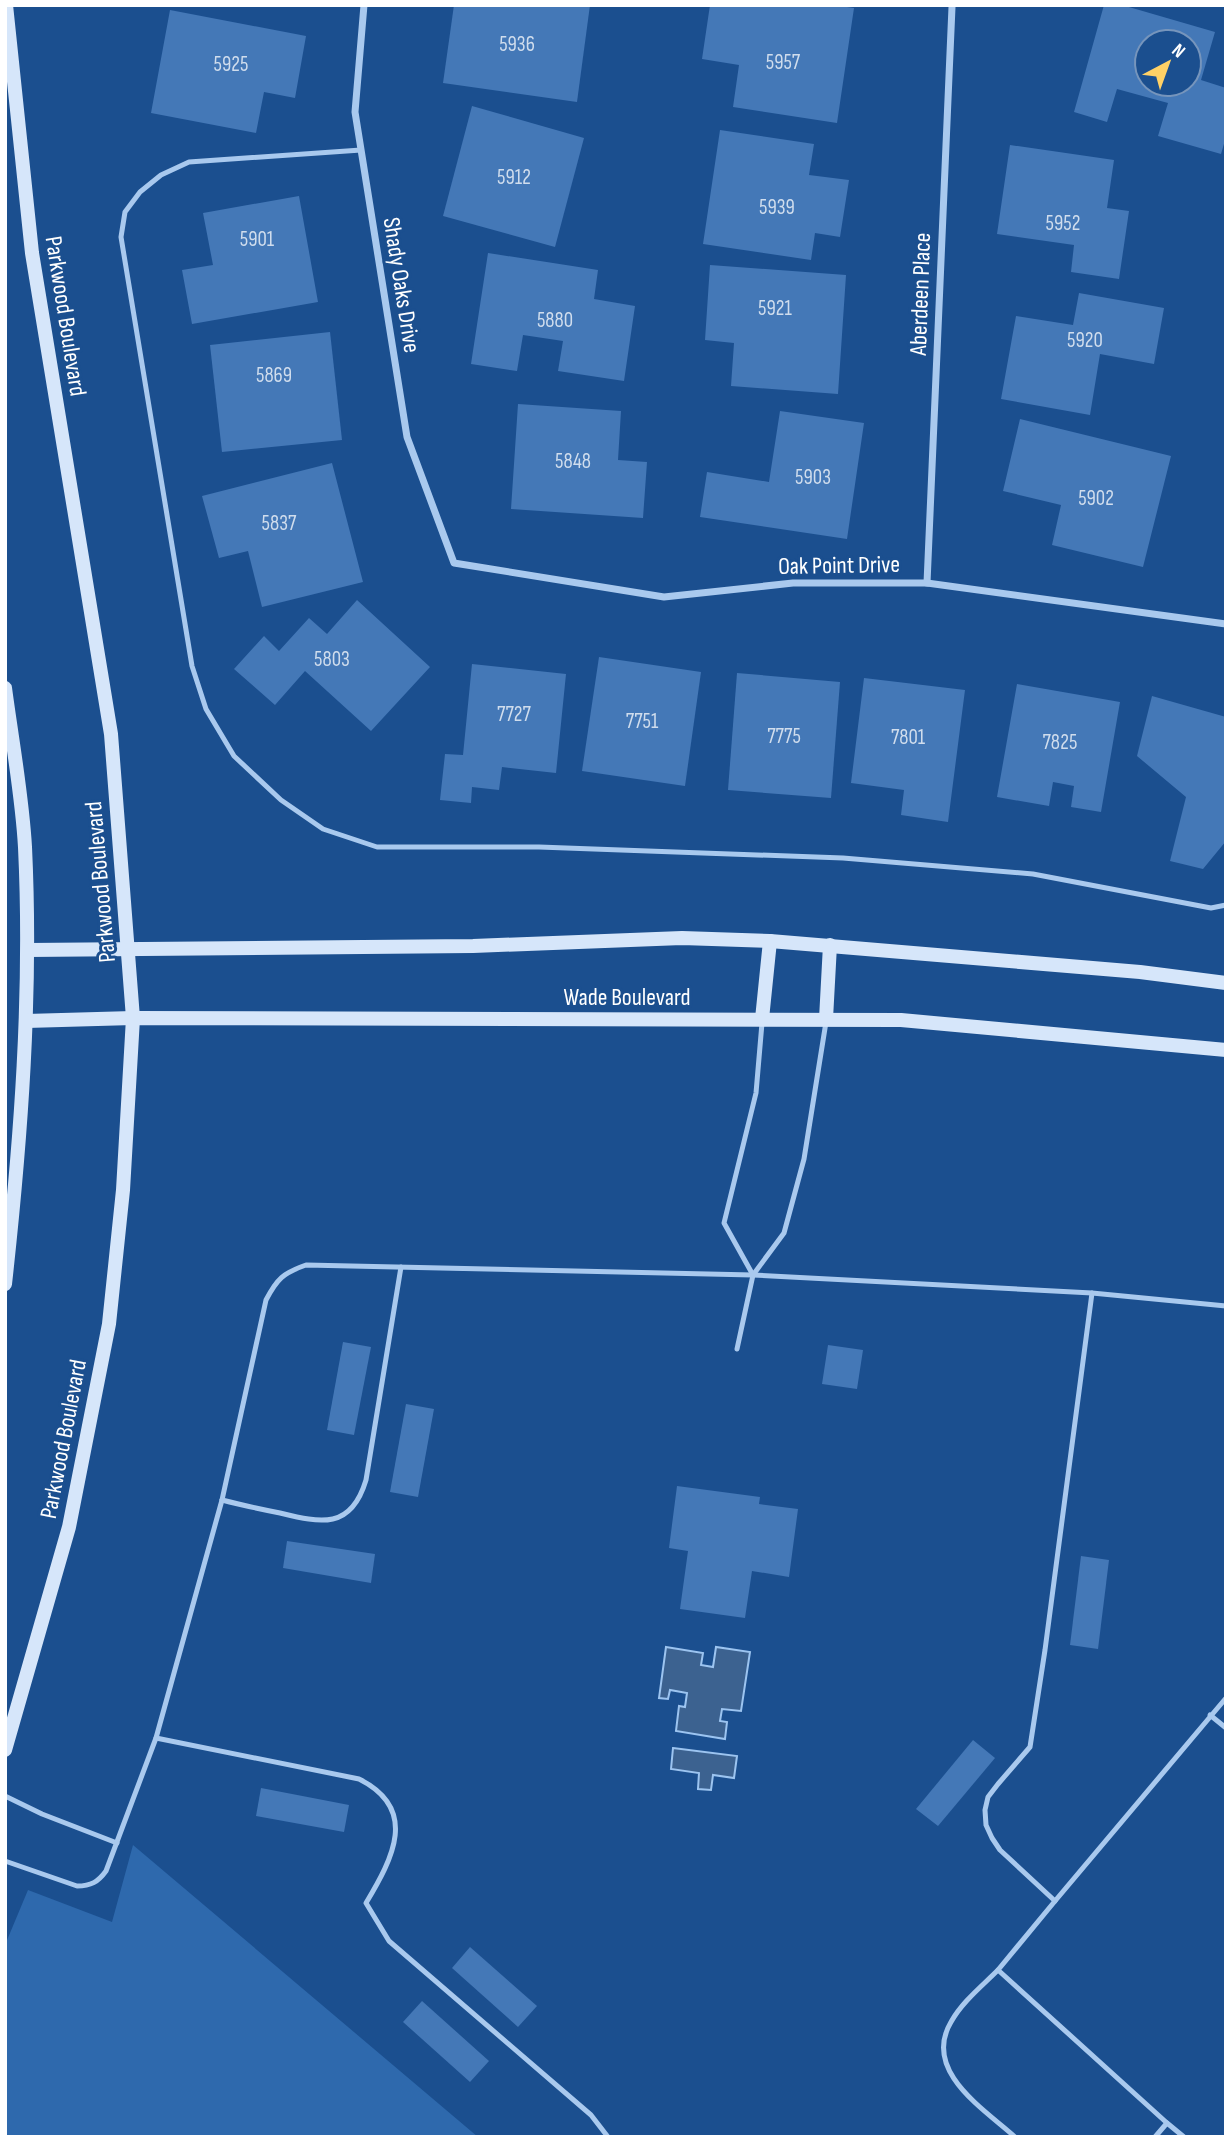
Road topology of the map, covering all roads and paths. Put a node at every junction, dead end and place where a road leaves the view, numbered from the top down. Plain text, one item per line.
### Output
1 (6, 5) edge
2 (364, 5) edge
3 (952, 7) dead end
4 (361, 150) junction
5 (454, 563) joint
6 (927, 583) junction
7 (1226, 624) edge
8 (5, 688) edge
9 (1226, 905) edge
10 (770, 941) junction
11 (830, 945) junction
12 (28, 950) junction
13 (129, 951) junction
14 (1226, 983) edge
15 (133, 1018) junction
16 (762, 1019) junction
17 (826, 1019) junction
18 (26, 1021) junction
19 (1226, 1050) edge
20 (401, 1267) junction
21 (753, 1275) junction
22 (5, 1284) edge
23 (1092, 1293) junction
24 (1226, 1306) edge
25 (737, 1349) dead end
26 (222, 1500) junction
27 (1226, 1698) edge
28 (1210, 1715) junction
29 (1226, 1728) edge
30 (156, 1738) junction
31 (5, 1750) edge
32 (5, 1796) edge
33 (117, 1843) junction
34 (5, 1861) edge
35 (1055, 1901) junction
36 (998, 1970) junction
37 (1167, 2123) junction
38 (608, 2137) edge
39 (1015, 2137) edge
40 (1155, 2137) edge
41 (1184, 2137) edge

1 - 13 street, Parkwood Boulevard
2 - 4 street, Shady Oaks Drive
3 - 6 street, Aberdeen Place
4 - 5 street, Shady Oaks Drive
4 - 9 lane
5 - 6 street, Oak Point Drive
6 - 7 street, Oak Point Drive
8 - 12 street
10 - 11 street
10 - 13 street
10 - 16 street
11 - 14 street
11 - 17 street
12 - 13 street
12 - 18 street
13 - 15 street, Parkwood Boulevard
15 - 16 street, Wade Boulevard
15 - 18 street, Wade Boulevard
15 - 31 street, Parkwood Boulevard
16 - 17 street, Wade Boulevard
16 - 21 lane
17 - 19 street, Wade Boulevard
17 - 21 lane
18 - 22 street
20 - 21 lane
20 - 26 lane
20 - 26 lane
21 - 23 lane
21 - 25 lane
23 - 24 lane
23 - 35 lane
26 - 30 lane
27 - 28 lane
28 - 29 lane
28 - 35 lane
30 - 33 lane
30 - 38 lane
32 - 33 lane
33 - 34 lane
35 - 36 lane
36 - 37 lane
36 - 39 lane
37 - 40 lane
37 - 41 lane

